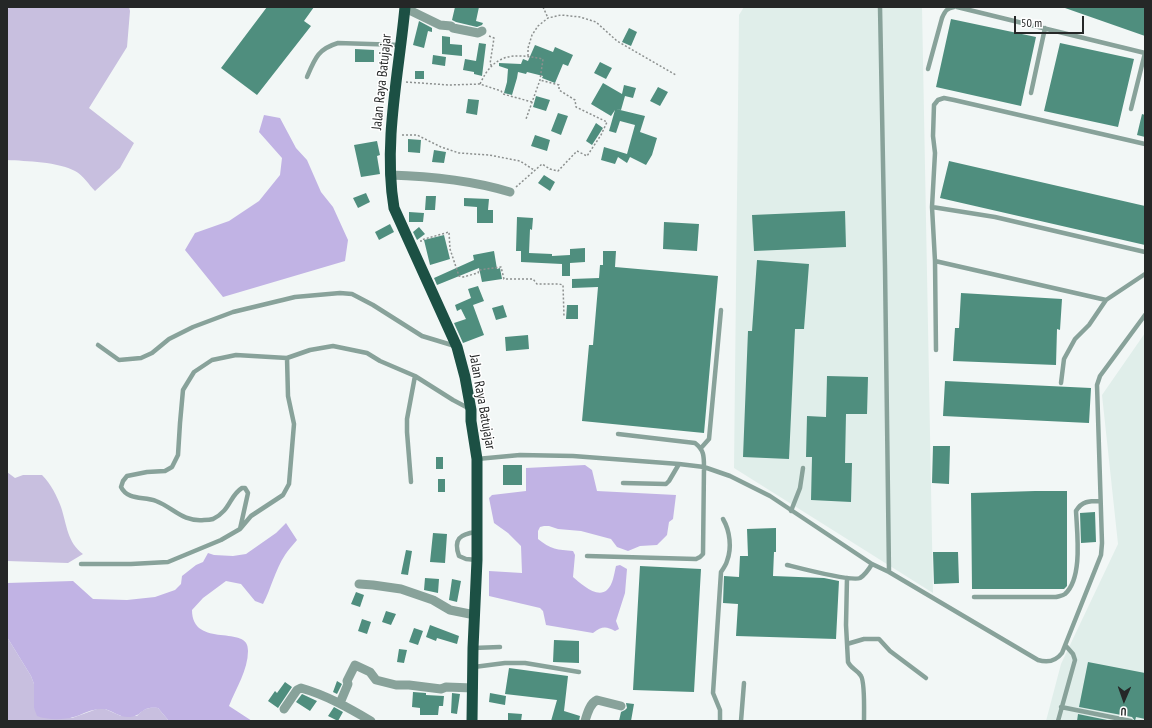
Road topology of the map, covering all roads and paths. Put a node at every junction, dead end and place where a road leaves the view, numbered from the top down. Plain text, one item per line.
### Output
1 (405, 7) edge
2 (543, 7) edge
3 (880, 7) edge
4 (956, 7) edge
5 (548, 18) junction
6 (1045, 28) junction
7 (482, 31) joint
8 (401, 45) junction
9 (1145, 53) edge
10 (528, 56) junction
11 (492, 66) junction
12 (928, 69) dead end
13 (676, 75) dead end
14 (307, 77) dead end
15 (540, 80) junction
16 (396, 81) junction
17 (480, 84) junction
18 (1031, 93) dead end
19 (532, 102) junction
20 (1131, 109) dead end
21 (526, 119) dead end
22 (392, 135) junction
23 (1145, 144) edge
24 (534, 170) junction
25 (390, 175) junction
26 (510, 192) joint
27 (932, 207) junction
28 (421, 240) dead end
29 (1145, 252) edge
30 (935, 261) junction
31 (1145, 274) edge
32 (1106, 300) junction
33 (721, 310) dead end
34 (1145, 315) edge
35 (564, 317) dead end
36 (98, 345) dead end
37 (457, 347) junction
38 (936, 350) dead end
39 (287, 358) junction
40 (415, 376) junction
41 (1061, 383) dead end
42 (471, 410) junction
43 (618, 434) dead end
44 (701, 448) junction
45 (477, 459) junction
46 (678, 464) junction
47 (704, 467) junction
48 (803, 468) dead end
49 (411, 482) dead end
50 (623, 483) dead end
51 (1100, 501) junction
52 (791, 511) junction
53 (724, 519) dead end
54 (240, 529) junction
55 (476, 532) junction
56 (588, 556) dead end
57 (477, 560) junction
58 (81, 564) dead end
59 (872, 564) junction
60 (787, 565) dead end
61 (889, 572) junction
62 (847, 578) junction
63 (359, 584) dead end
64 (974, 597) dead end
65 (474, 616) junction
66 (847, 644) junction
67 (1066, 646) junction
68 (500, 647) dead end
69 (473, 648) junction
70 (473, 666) junction
71 (579, 672) dead end
72 (926, 678) dead end
73 (744, 683) dead end
74 (473, 688) junction
75 (340, 703) junction
76 (621, 706) dead end
77 (1061, 707) junction
78 (284, 709) dead end
79 (361, 718) edge
80 (371, 721) edge
81 (472, 721) edge
82 (585, 721) edge
83 (720, 721) edge
84 (741, 721) edge
85 (864, 721) edge
86 (1058, 721) edge
87 (1131, 721) edge

1 - 7 street
1 - 8 highway, Jalan Raya Batujajar
2 - 5 path
3 - 61 lane
4 - 6 lane
4 - 12 lane
5 - 10 path
5 - 13 path
6 - 9 lane
6 - 18 lane
7 - 11 path
8 - 14 lane
8 - 16 highway, Jalan Raya Batujajar
9 - 20 lane
10 - 11 path
10 - 15 path
11 - 17 path
15 - 19 path
15 - 24 path
16 - 17 path
16 - 22 highway, Jalan Raya Batujajar
17 - 19 path
19 - 21 path
22 - 24 path
22 - 25 highway, Jalan Raya Batujajar
23 - 27 lane
24 - 26 path
25 - 26 street
25 - 37 highway, Jalan Raya Batujajar
27 - 29 lane
27 - 30 lane
28 - 35 path
30 - 32 lane
30 - 38 lane
31 - 32 lane
32 - 41 lane
33 - 44 lane
34 - 51 lane
36 - 37 lane
37 - 42 highway, Jalan Raya Batujajar
39 - 40 lane
39 - 54 lane
39 - 54 lane
40 - 42 lane
40 - 49 lane
42 - 45 highway, Jalan Raya Batujajar
43 - 44 lane
44 - 47 lane
45 - 46 lane
45 - 55 highway, Jalan Raya Batujajar
46 - 47 lane
46 - 50 lane
47 - 52 lane
47 - 56 lane
48 - 52 lane
51 - 64 lane
51 - 67 lane
52 - 59 lane
53 - 83 lane
54 - 58 lane
55 - 57 highway, Jalan Raya Batujajar
55 - 57 lane
57 - 65 highway, Jalan Raya Batujajar
59 - 61 lane
59 - 62 lane
60 - 62 lane
61 - 67 lane
62 - 66 lane
63 - 65 street
65 - 69 highway, Jalan Raya Batujajar
66 - 72 lane
66 - 85 lane
67 - 77 lane
68 - 69 lane
69 - 70 highway, Jalan Raya Batujajar
70 - 71 lane
70 - 74 highway, Jalan Raya Batujajar
73 - 84 lane
74 - 75 street
74 - 81 highway, Jalan Raya Batujajar
75 - 78 street
75 - 79 street
76 - 82 street
77 - 86 lane
77 - 87 lane
79 - 80 street

